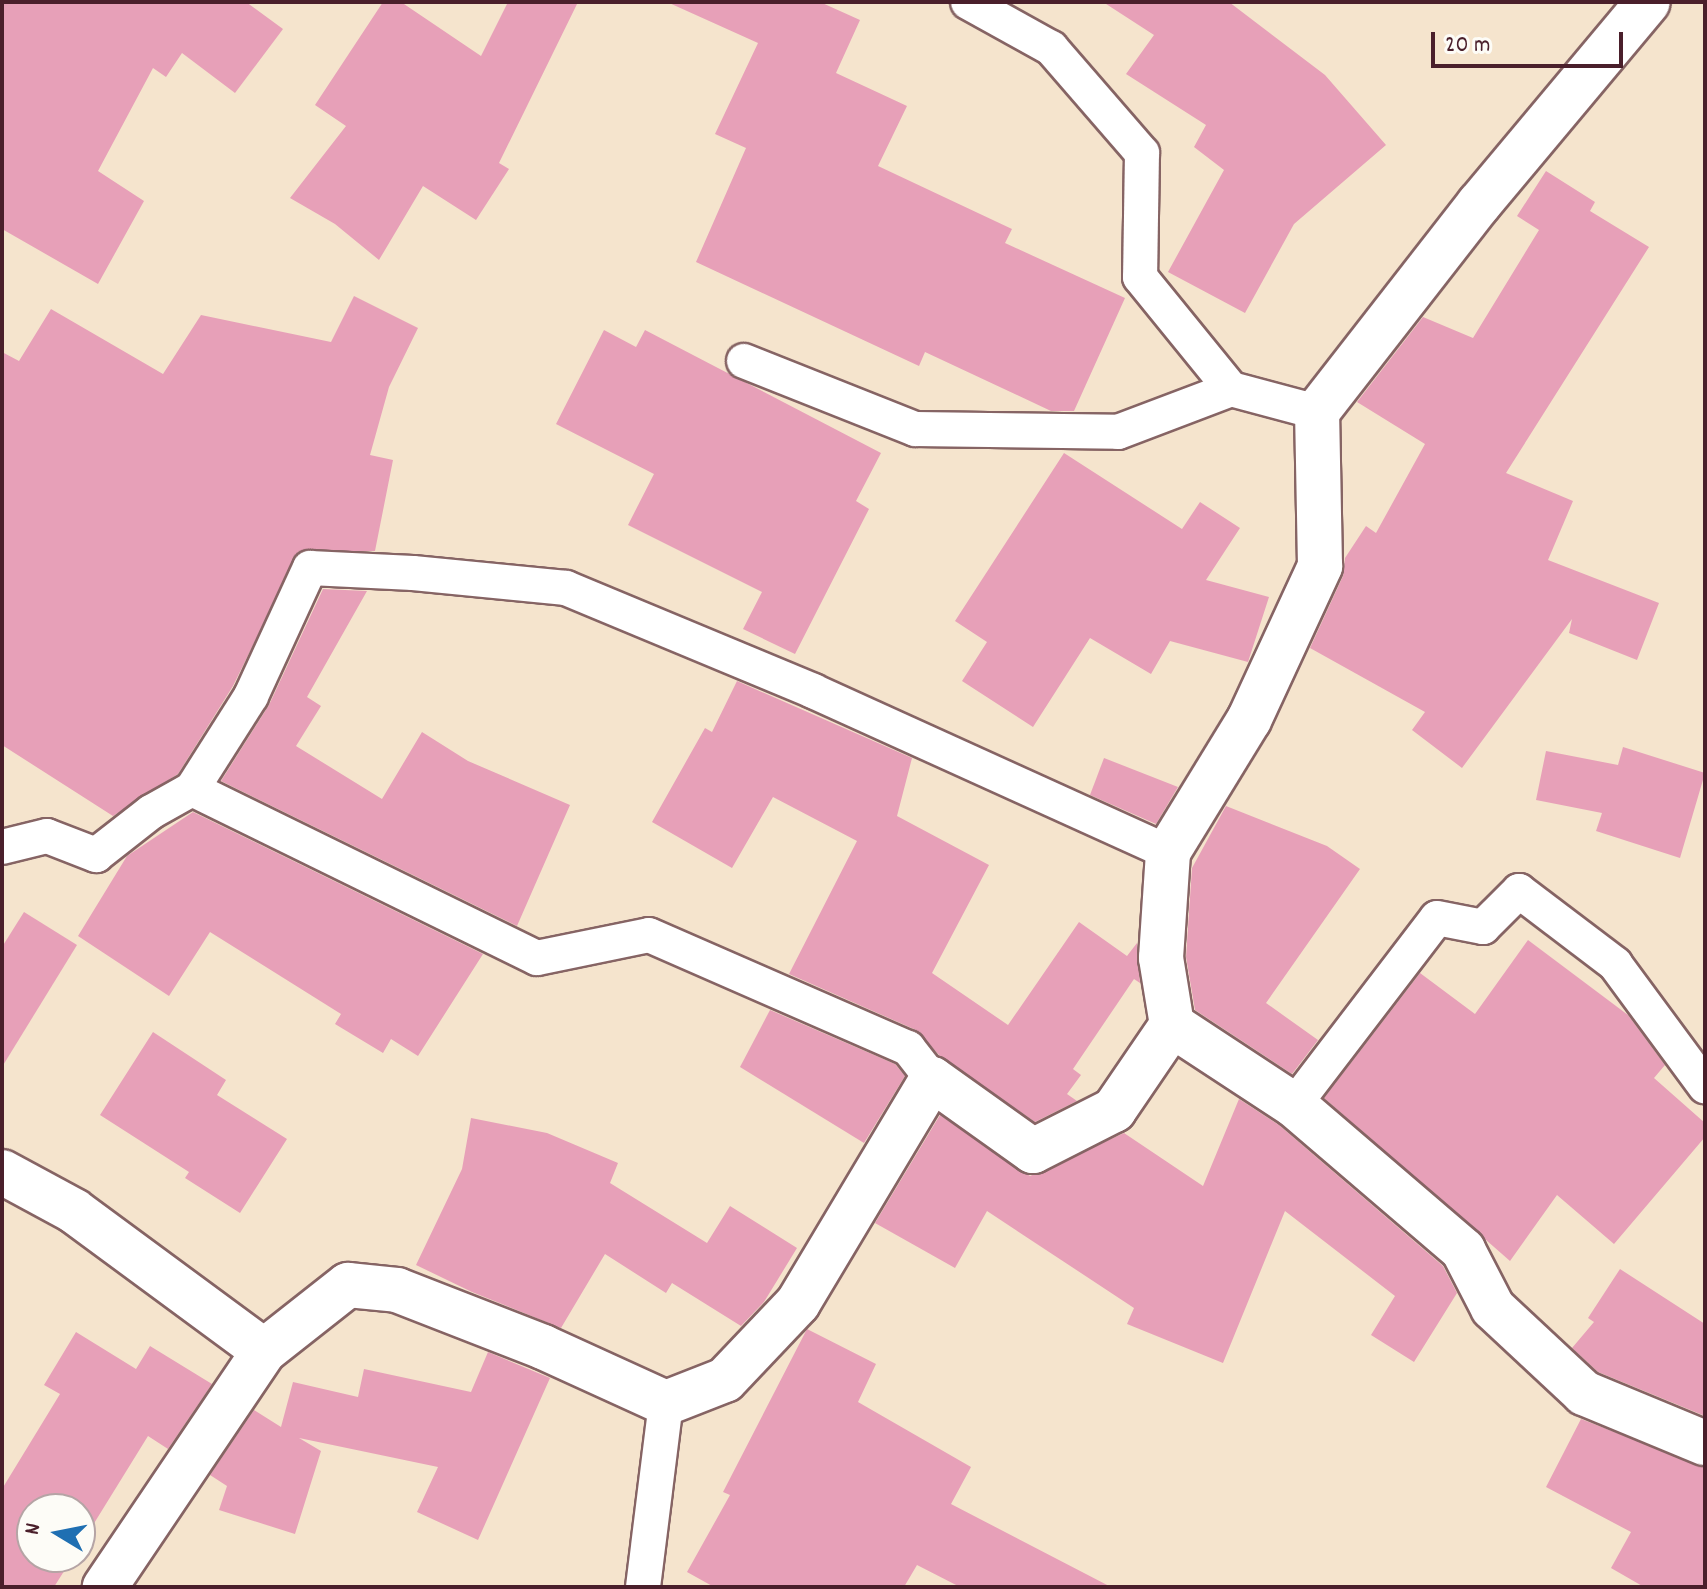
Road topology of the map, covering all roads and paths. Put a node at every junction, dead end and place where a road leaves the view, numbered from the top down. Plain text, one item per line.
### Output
1 (968, 2) edge
2 (1648, 2) edge
3 (744, 361) dead end
4 (1231, 389) junction
5 (1317, 412) junction
6 (192, 789) junction
7 (2, 847) edge
8 (1168, 852) junction
9 (1172, 1025) junction
10 (932, 1079) junction
11 (1705, 1086) edge
12 (1294, 1105) junction
13 (2, 1172) edge
14 (264, 1351) junction
15 (666, 1403) junction
16 (1705, 1443) edge
17 (105, 1587) edge
18 (643, 1587) edge

1 - 4 lane
2 - 5 street
3 - 4 lane
4 - 5 lane
5 - 8 street
6 - 7 lane
6 - 8 lane
6 - 10 lane
8 - 9 street
9 - 10 street
9 - 12 street
10 - 15 street
11 - 12 lane
12 - 16 street
13 - 14 street
14 - 15 street
14 - 17 street
15 - 18 lane

